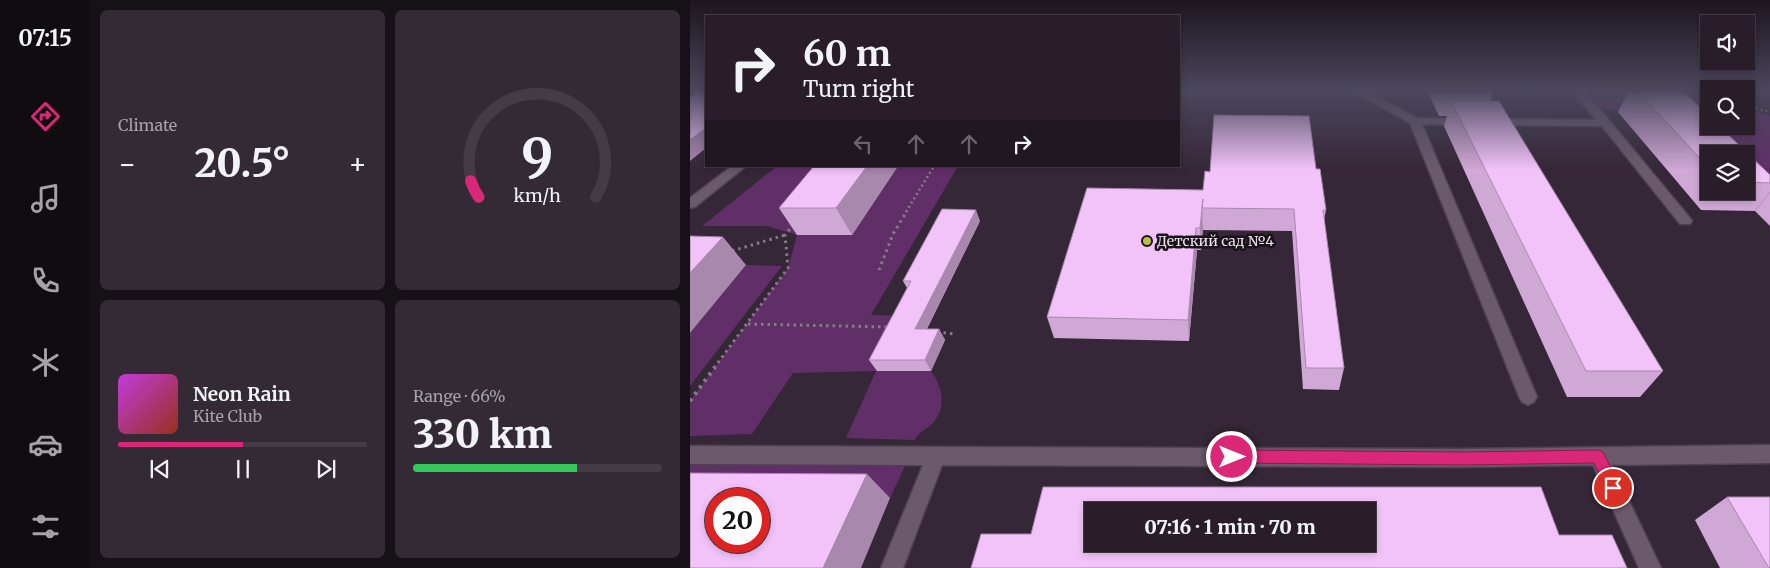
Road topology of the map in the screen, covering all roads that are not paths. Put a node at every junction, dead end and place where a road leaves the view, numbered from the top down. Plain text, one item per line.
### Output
1 (1405, 117) edge
2 (1600, 117) edge
3 (1415, 122) junction
4 (1605, 123) junction
5 (739, 167) edge
6 (690, 204) edge
7 (1685, 221) dead end
8 (1528, 397) dead end
9 (1770, 454) edge
10 (690, 455) edge
11 (936, 455) junction
12 (1598, 456) junction
13 (892, 568) edge
14 (1650, 568) edge

1 - 3 street
2 - 4 street
3 - 4 street
3 - 8 street
4 - 7 street
5 - 6 street
9 - 12 street
10 - 11 street
11 - 12 street
11 - 13 street
12 - 14 street

